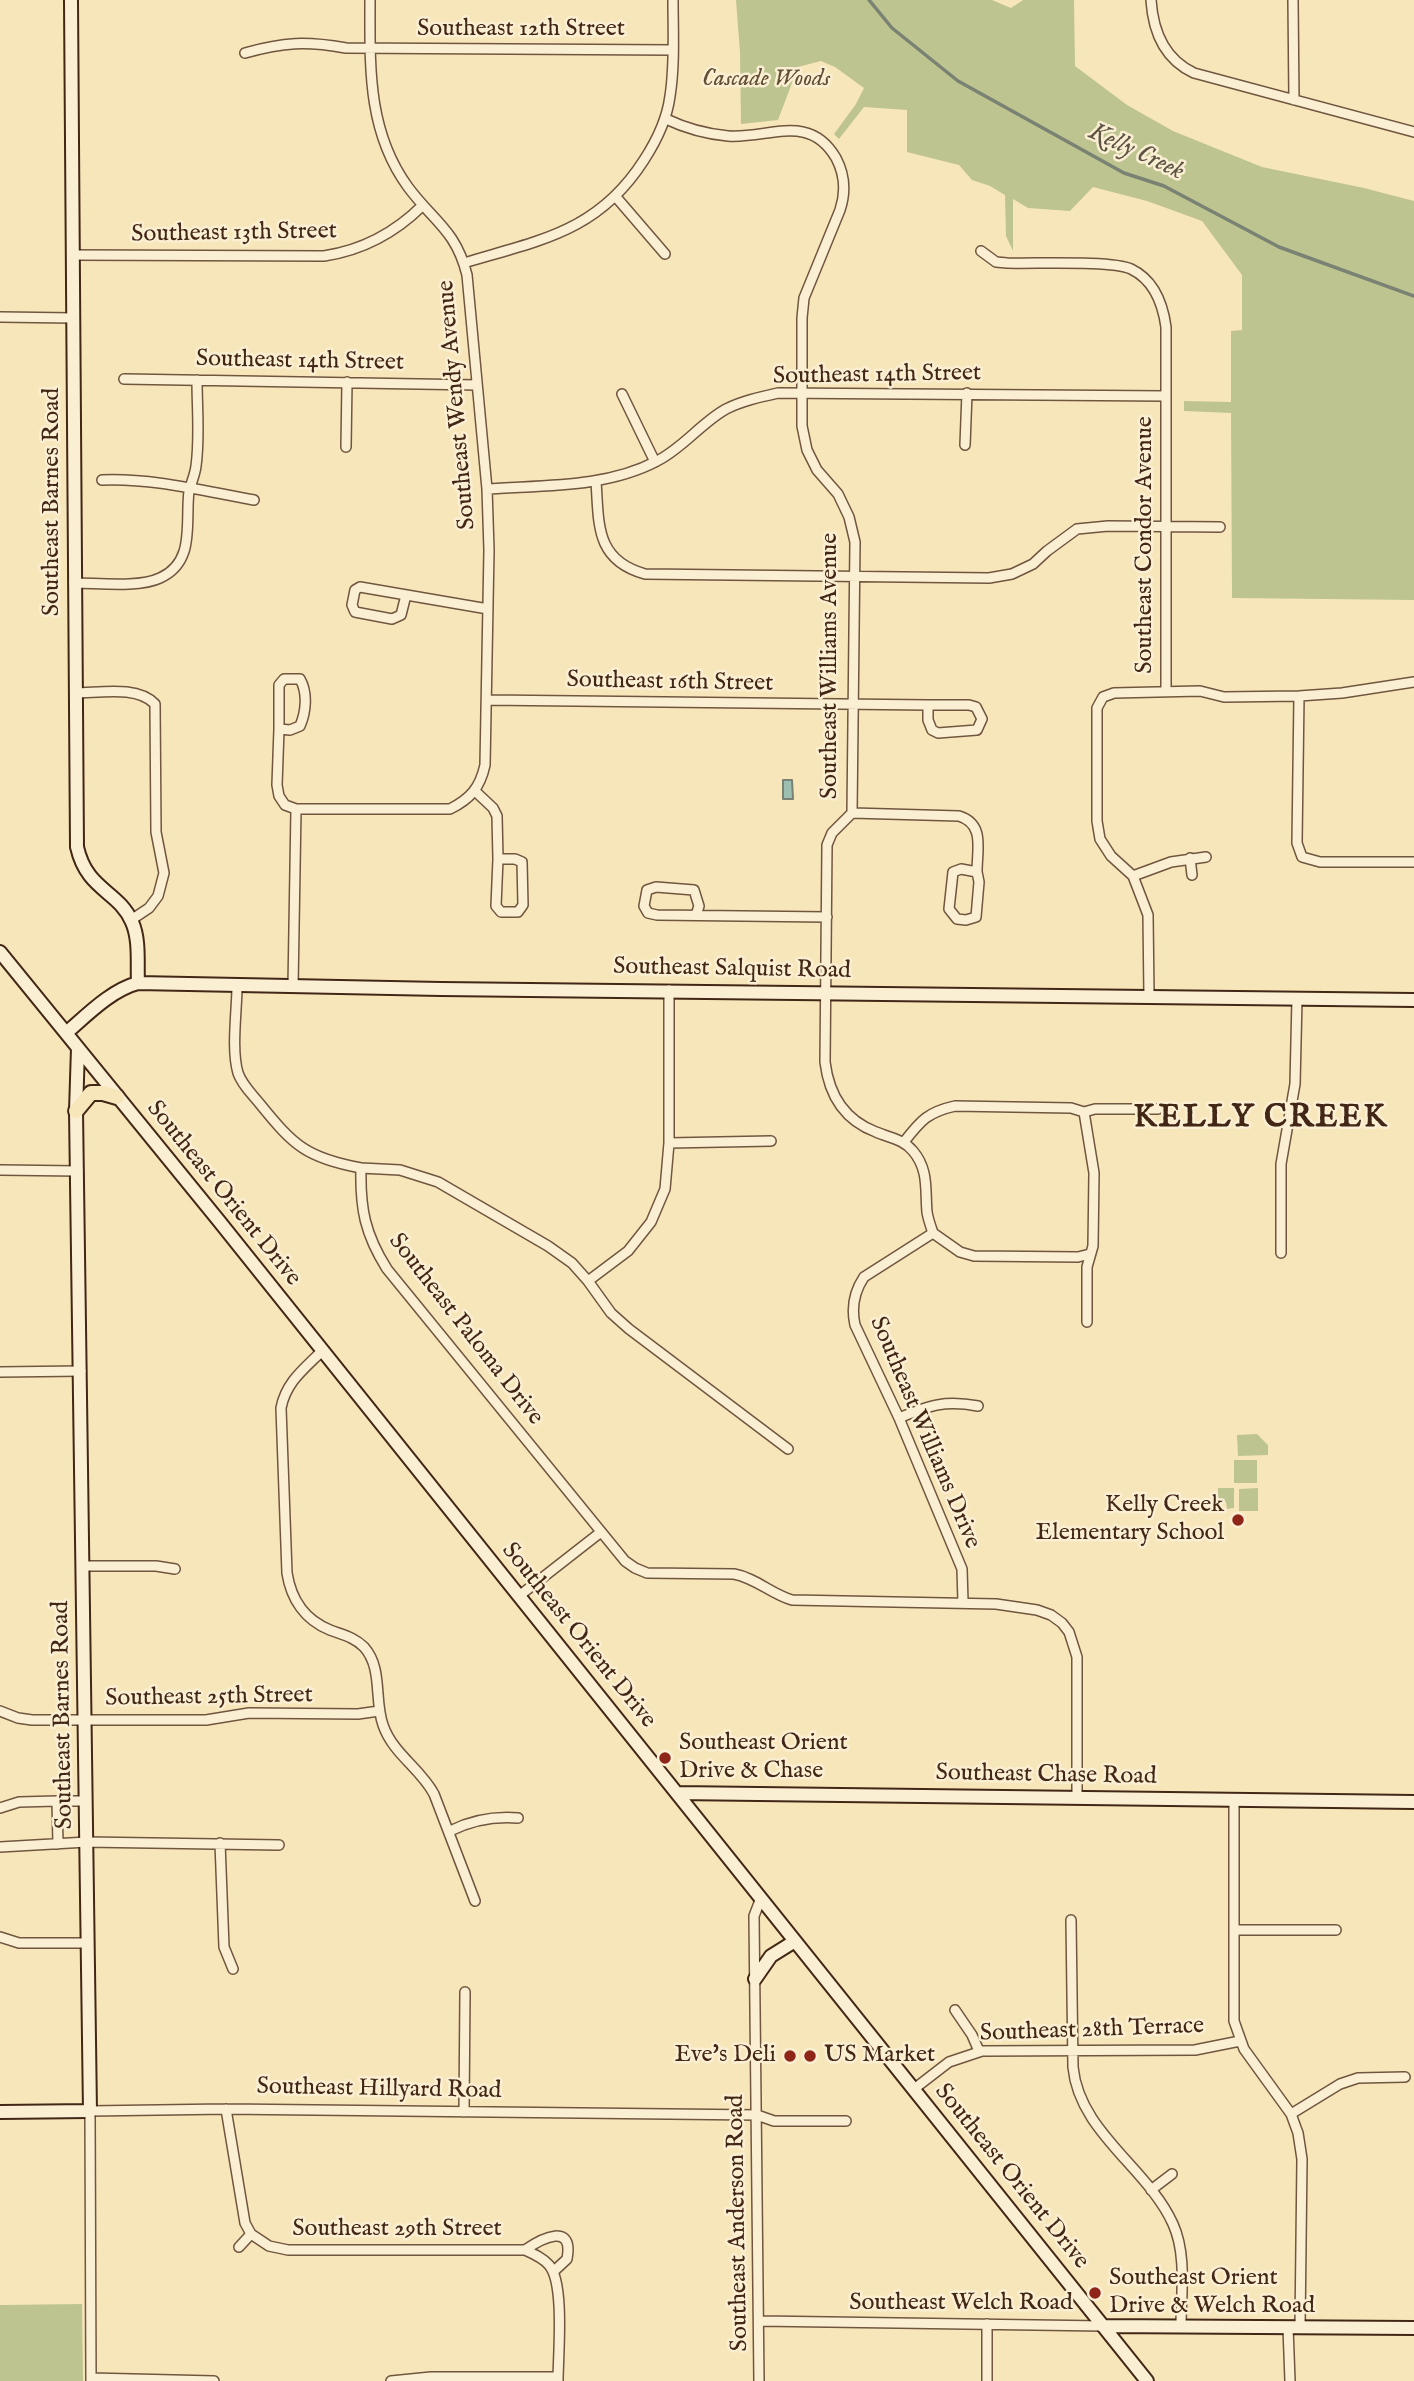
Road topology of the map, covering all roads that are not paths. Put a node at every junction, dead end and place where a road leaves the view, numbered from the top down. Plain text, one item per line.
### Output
1 (71, 0) edge
2 (370, 0) edge
3 (673, 0) edge
4 (1151, 0) edge
5 (1293, 0) edge
6 (370, 48) junction
7 (672, 50) junction
8 (245, 53) dead end
9 (1294, 100) junction
10 (666, 119) junction
11 (1414, 132) edge
12 (616, 197) junction
13 (423, 205) junction
14 (981, 251) dead end
15 (665, 254) dead end
16 (73, 255) junction
17 (464, 263) junction
18 (0, 317) edge
19 (73, 318) junction
20 (124, 379) dead end
21 (197, 380) junction
22 (347, 382) junction
23 (477, 385) junction
24 (801, 391) junction
25 (622, 394) dead end
26 (967, 394) junction
27 (1165, 396) junction
28 (965, 445) dead end
29 (346, 447) dead end
30 (655, 462) junction
31 (102, 480) dead end
32 (596, 481) junction
33 (189, 489) junction
34 (487, 489) junction
35 (254, 500) dead end
36 (1167, 527) junction
37 (1220, 527) dead end
38 (855, 577) junction
39 (74, 583) junction
40 (406, 595) junction
41 (488, 608) junction
42 (1414, 682) edge
43 (1166, 691) junction
44 (75, 692) junction
45 (1299, 696) junction
46 (486, 700) junction
47 (853, 705) junction
48 (928, 705) junction
49 (279, 729) junction
50 (475, 791) junction
51 (296, 809) junction
52 (852, 813) junction
53 (1190, 858) junction
54 (1206, 858) dead end
55 (498, 859) junction
56 (1414, 862) edge
57 (977, 872) junction
58 (1192, 875) dead end
59 (1133, 876) junction
60 (696, 915) junction
61 (827, 917) junction
62 (131, 920) junction
63 (0, 952) edge
64 (138, 983) junction
65 (237, 986) junction
66 (293, 987) junction
67 (669, 990) junction
68 (826, 992) junction
69 (1149, 996) junction
70 (1297, 999) junction
71 (1414, 1000) edge
72 (66, 1033) junction
73 (78, 1048) junction
74 (117, 1097) junction
75 (1158, 1109) dead end
76 (76, 1111) junction
77 (1084, 1112) junction
78 (771, 1141) dead end
79 (904, 1142) junction
80 (668, 1143) junction
81 (361, 1168) junction
82 (0, 1170) edge
83 (78, 1171) junction
84 (933, 1233) junction
85 (1281, 1253) dead end
86 (1090, 1254) junction
87 (588, 1281) junction
88 (1087, 1322) dead end
89 (323, 1351) junction
90 (81, 1371) junction
91 (0, 1372) edge
92 (978, 1406) dead end
93 (899, 1418) junction
94 (788, 1449) dead end
95 (601, 1532) junction
96 (83, 1566) junction
97 (175, 1569) dead end
98 (519, 1596) junction
99 (963, 1602) junction
100 (0, 1711) edge
101 (379, 1711) junction
102 (85, 1720) junction
103 (677, 1793) junction
104 (1077, 1798) junction
105 (1234, 1800) junction
106 (57, 1801) junction
107 (86, 1801) junction
108 (1414, 1802) edge
109 (0, 1808) edge
110 (518, 1818) dead end
111 (450, 1830) junction
112 (87, 1842) junction
113 (220, 1843) junction
114 (58, 1844) junction
115 (279, 1845) dead end
116 (0, 1847) edge
117 (761, 1898) junction
118 (475, 1901) dead end
119 (1071, 1920) dead end
120 (1234, 1930) junction
121 (1336, 1930) dead end
122 (0, 1937) edge
123 (795, 1941) junction
124 (88, 1943) junction
125 (233, 1969) dead end
126 (755, 1979) junction
127 (465, 1992) dead end
128 (955, 2010) dead end
129 (1240, 2041) junction
130 (1073, 2050) junction
131 (979, 2052) junction
132 (1405, 2077) dead end
133 (914, 2089) junction
134 (226, 2109) junction
135 (90, 2111) junction
136 (0, 2112) edge
137 (464, 2112) junction
138 (1291, 2114) junction
139 (757, 2115) junction
140 (846, 2121) dead end
141 (1172, 2174) dead end
142 (1151, 2190) junction
143 (251, 2234) junction
144 (239, 2247) dead end
145 (525, 2250) junction
146 (553, 2272) junction
147 (760, 2321) junction
148 (987, 2324) junction
149 (1103, 2326) junction
150 (1181, 2326) junction
151 (1294, 2327) junction
152 (1414, 2328) edge
153 (558, 2379) edge
154 (91, 2380) edge
155 (214, 2381) edge
156 (391, 2381) edge
157 (759, 2381) edge
158 (987, 2381) edge
159 (1147, 2381) edge
160 (1290, 2381) edge

1 - 16 street, Southeast Barnes Road
2 - 6 street, Southeast Wendy Avenue
3 - 7 street
4 - 9 street
5 - 9 street
6 - 7 street, Southeast 12th Street
6 - 8 street, Southeast 12th Street
6 - 13 street, Southeast Wendy Avenue
7 - 10 street
9 - 11 street
10 - 12 street
10 - 24 street, Southeast Williams Avenue
12 - 15 street
12 - 17 street
13 - 16 street, Southeast 13th Street
13 - 17 street, Southeast Wendy Avenue
14 - 27 street, Southeast Condor Avenue
16 - 19 street, Southeast Barnes Road
17 - 23 street, Southeast Wendy Avenue
18 - 19 street
19 - 39 street, Southeast Barnes Road
20 - 21 street, Southeast 14th Street
21 - 22 street, Southeast 14th Street
21 - 33 street
22 - 23 street, Southeast 14th Street
22 - 29 street
23 - 34 street, Southeast Wendy Avenue
24 - 26 street, Southeast 14th Street
24 - 30 street, Southeast 14th Street
24 - 38 street, Southeast Williams Avenue
25 - 30 street
26 - 27 street, Southeast 14th Street
26 - 28 street
27 - 36 street, Southeast Condor Avenue
30 - 32 street, Southeast 14th Street
31 - 33 street
32 - 34 street, Southeast 14th Street
32 - 38 street
33 - 35 street
33 - 39 street
34 - 41 street, Southeast Wendy Avenue
36 - 37 street
36 - 38 street
36 - 43 street, Southeast Condor Avenue
38 - 47 street, Southeast Williams Avenue
39 - 44 street, Southeast Barnes Road
40 - 40 street
40 - 41 street
41 - 46 street, Southeast Wendy Avenue
42 - 45 street
43 - 45 street
43 - 59 street, Southeast Condor Avenue
44 - 62 street, Southeast Barnes Road
44 - 62 street
45 - 56 street
46 - 47 street, Southeast 16th Street
46 - 50 street, Southeast Wendy Avenue
47 - 48 street, Southeast 16th Street
47 - 52 street, Southeast Williams Avenue
48 - 48 street, Southeast 16th Street
49 - 49 street
49 - 51 street
50 - 51 street
50 - 55 street
51 - 66 street
52 - 57 street
52 - 61 street, Southeast Williams Avenue
53 - 54 street
53 - 58 street
53 - 59 street
55 - 55 street
57 - 57 street
59 - 69 street, Southeast Condor Avenue
60 - 60 street
60 - 61 street
61 - 68 street, Southeast Williams Avenue
62 - 64 street
63 - 72 street, Southeast Orient Drive
64 - 65 street, Southeast Salquist Road
64 - 72 street
65 - 66 street, Southeast Salquist Road
65 - 81 street
66 - 67 street, Southeast Salquist Road
67 - 68 street, Southeast Salquist Road
67 - 80 street
68 - 69 street, Southeast Salquist Road
68 - 79 street
69 - 70 street, Southeast Salquist Road
70 - 71 street, Southeast Salquist Road
70 - 85 street
72 - 73 street, Southeast Orient Drive
73 - 74 street, Southeast Orient Drive
73 - 76 street, Southeast Barnes Road
74 - 76 main road
74 - 89 street, Southeast Orient Drive
75 - 77 street
76 - 83 street, Southeast Barnes Road
77 - 79 street
77 - 86 street
78 - 80 street
79 - 84 street
80 - 87 street
81 - 87 street
81 - 95 street, Southeast Paloma Drive
82 - 83 street
83 - 90 street, Southeast Barnes Road
84 - 86 street
84 - 93 street, Southeast Williams Drive
86 - 88 street
87 - 94 street
89 - 98 street, Southeast Orient Drive
89 - 101 street
90 - 91 street
90 - 96 street, Southeast Barnes Road
92 - 93 street
93 - 99 street, Southeast Williams Drive
95 - 98 street
95 - 99 street, Southeast Paloma Drive
96 - 97 street
96 - 102 street, Southeast Barnes Road
98 - 103 street, Southeast Orient Drive
99 - 104 street
100 - 102 street, Southeast 25th Street
101 - 102 street, Southeast 25th Street
101 - 111 street
102 - 107 street, Southeast Barnes Road
103 - 104 street, Southeast Chase Road
103 - 117 street, Southeast Orient Drive
104 - 105 street, Southeast Chase Road
105 - 108 street, Southeast Chase Road
105 - 120 street
106 - 107 street
106 - 109 street
106 - 114 street
107 - 112 street, Southeast Barnes Road
110 - 111 street
111 - 118 street
112 - 113 street
112 - 114 street
112 - 124 street, Southeast Barnes Road
113 - 115 street
113 - 125 street
114 - 116 street
117 - 123 street, Southeast Orient Drive
117 - 126 street, Southeast Anderson Road
119 - 130 street
120 - 121 street
120 - 129 street
122 - 124 street
123 - 126 street
123 - 133 street, Southeast Orient Drive
124 - 135 street, Southeast Barnes Road
126 - 139 street, Southeast Anderson Road
127 - 137 street
128 - 131 street
129 - 130 street, Southeast 28th Terrace
129 - 138 street
130 - 131 street, Southeast 28th Terrace
130 - 142 street
131 - 133 street, Southeast 28th Terrace
132 - 138 street
133 - 149 street, Southeast Orient Drive
134 - 135 street, Southeast Hillyard Road
134 - 137 street, Southeast Hillyard Road
134 - 143 street
135 - 136 street, Southeast Hillyard Road
135 - 154 street, Southeast Barnes Road
137 - 139 street, Southeast Hillyard Road
138 - 151 street
139 - 140 street, Southeast Hillyard Road
139 - 147 street, Southeast Anderson Road
141 - 142 street
142 - 150 street
143 - 144 street
143 - 145 street, Southeast 29th Street
145 - 146 street, Southeast 29th Street
145 - 146 street
146 - 153 street
147 - 148 street, Southeast Welch Road
147 - 157 street, Southeast Anderson Road
148 - 149 street, Southeast Welch Road
148 - 158 street
149 - 150 street, Southeast Welch Road
149 - 159 street, Southeast Orient Drive
150 - 151 street, Southeast Welch Road
151 - 152 street, Southeast Welch Road
151 - 160 street
153 - 156 street
154 - 155 street

